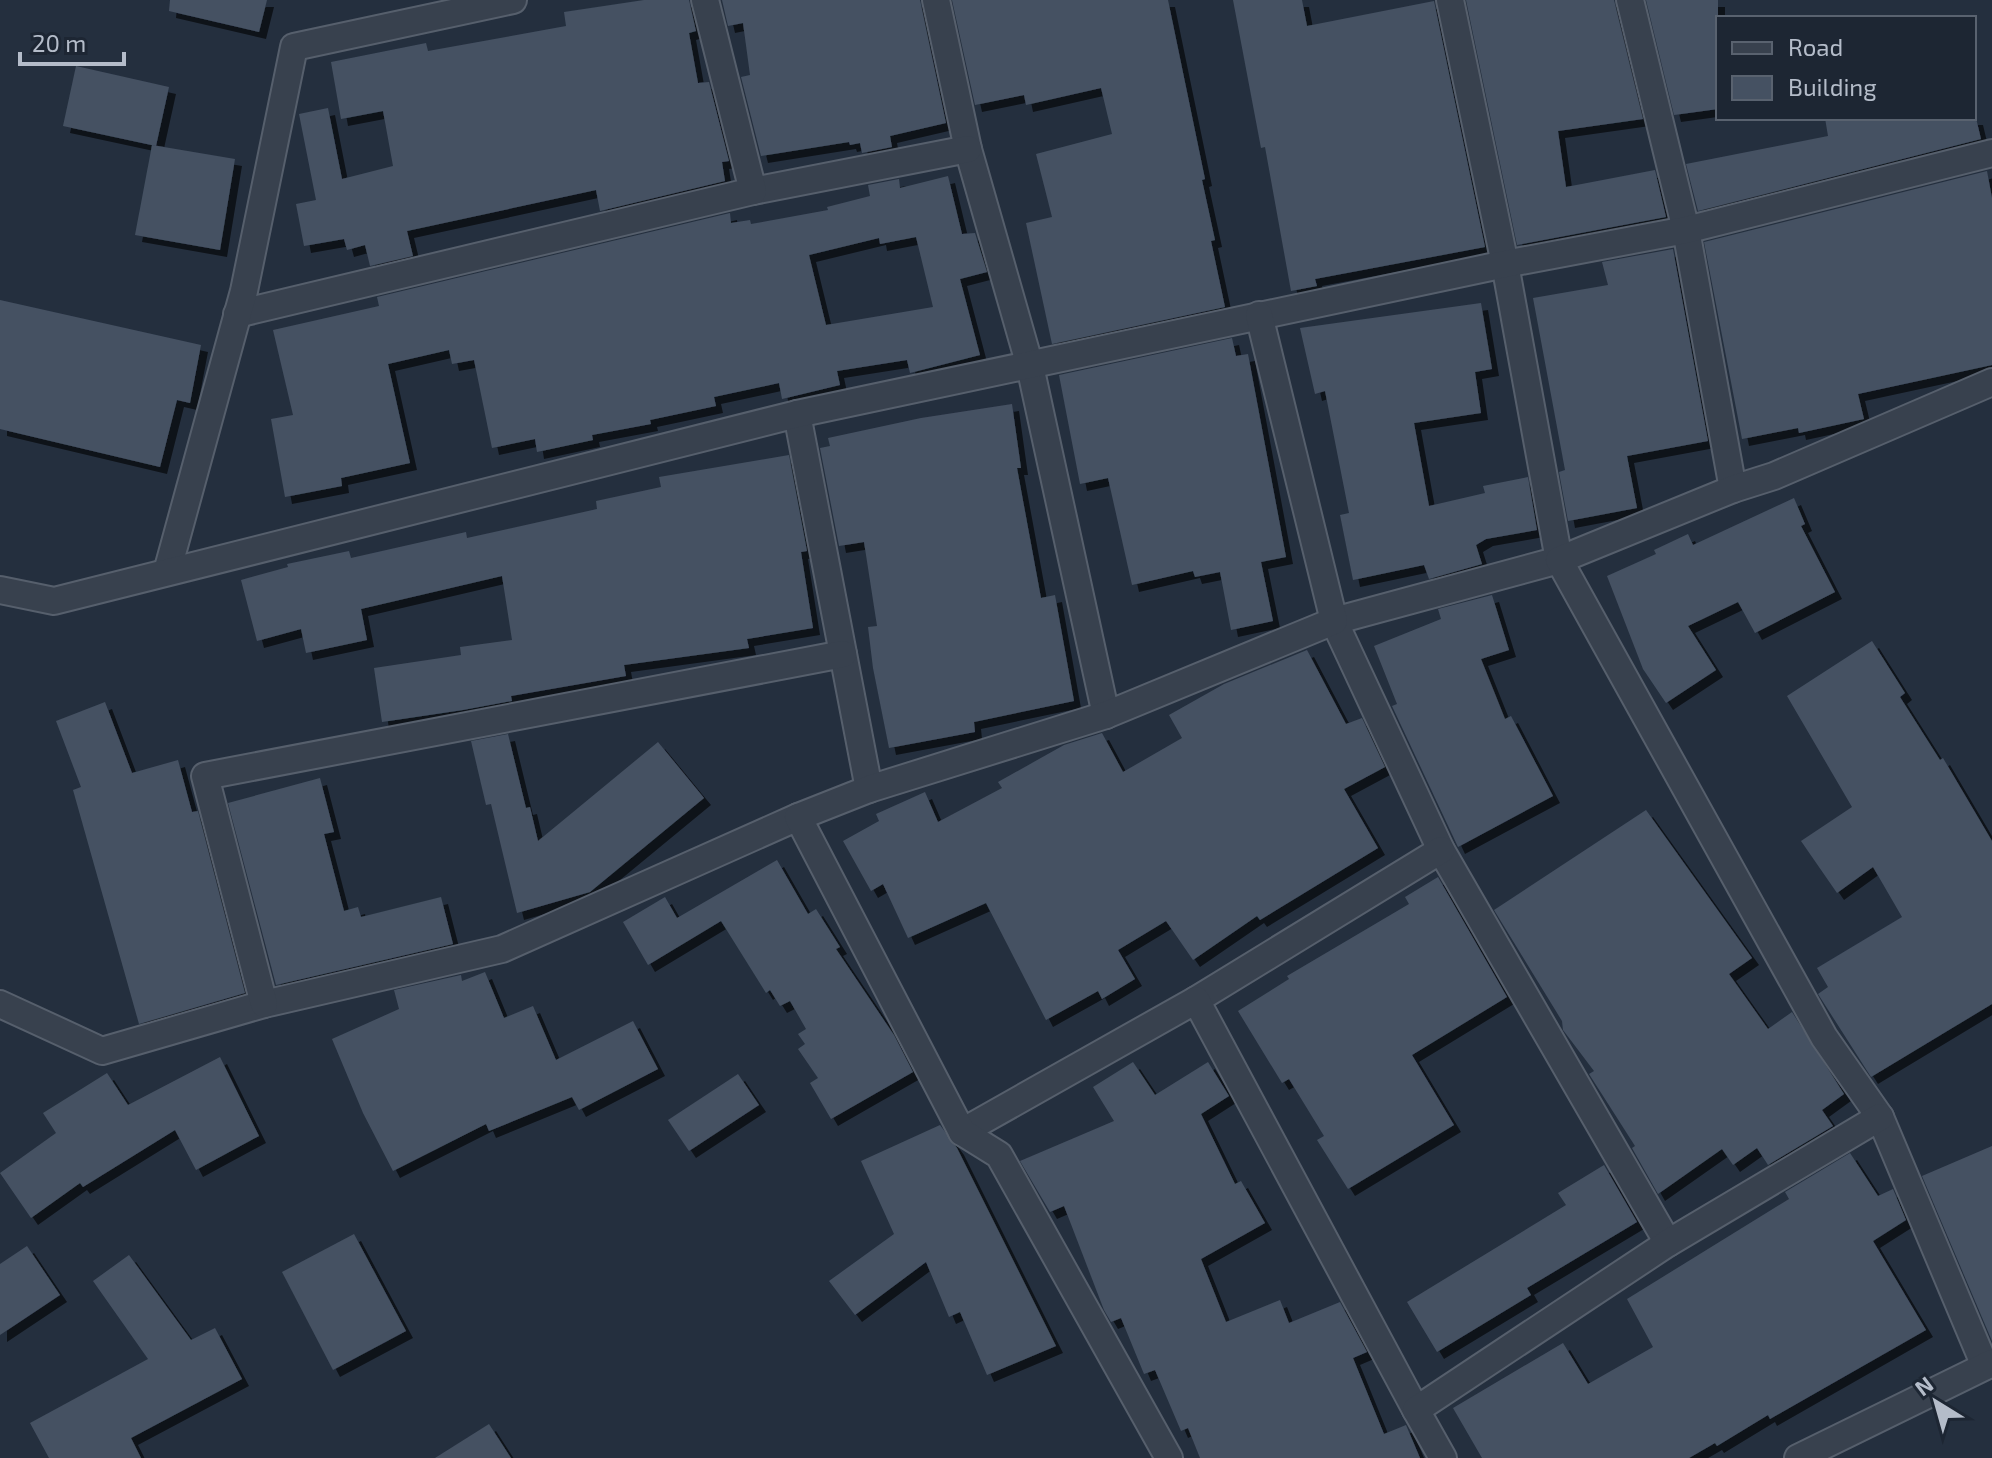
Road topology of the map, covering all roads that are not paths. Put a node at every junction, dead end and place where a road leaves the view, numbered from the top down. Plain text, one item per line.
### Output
1 (513, 0) edge
2 (705, 0) edge
3 (936, 0) edge
4 (1450, 0) edge
5 (1630, 0) edge
6 (968, 149) junction
7 (1992, 153) edge
8 (753, 191) junction
9 (1686, 230) junction
10 (1505, 264) junction
11 (237, 314) junction
12 (1259, 315) junction
13 (1030, 366) junction
14 (1992, 382) edge
15 (797, 414) junction
16 (1733, 489) junction
17 (1559, 560) junction
18 (167, 572) junction
19 (0, 590) edge
20 (1334, 621) junction
21 (843, 654) junction
22 (1106, 715) junction
23 (869, 789) junction
24 (798, 817) junction
25 (1441, 850) junction
26 (1196, 1000) junction
27 (0, 1004) edge
28 (264, 1004) junction
29 (1880, 1117) junction
30 (962, 1132) junction
31 (1668, 1243) junction
32 (1988, 1364) edge
33 (1416, 1410) junction
34 (1169, 1458) edge
35 (1443, 1458) edge
36 (1798, 1458) edge

1 - 11 street
2 - 8 street
3 - 6 street
4 - 10 street
5 - 9 street
6 - 8 street
6 - 13 street
7 - 9 street
8 - 11 street
9 - 10 street
9 - 16 street
10 - 12 street
10 - 17 street
11 - 18 street
12 - 13 street
12 - 20 street
13 - 15 street
13 - 22 street
14 - 16 street
15 - 18 street
15 - 21 street
16 - 17 street
17 - 20 street
17 - 29 street
18 - 19 street
20 - 22 street
20 - 25 street
21 - 23 street
21 - 28 street
22 - 23 street
23 - 24 street
24 - 28 street
24 - 30 street
25 - 26 street
25 - 31 street
26 - 30 street
26 - 33 street
27 - 28 street
29 - 31 street
29 - 32 street
30 - 34 street
31 - 33 street
32 - 36 street
33 - 35 street

